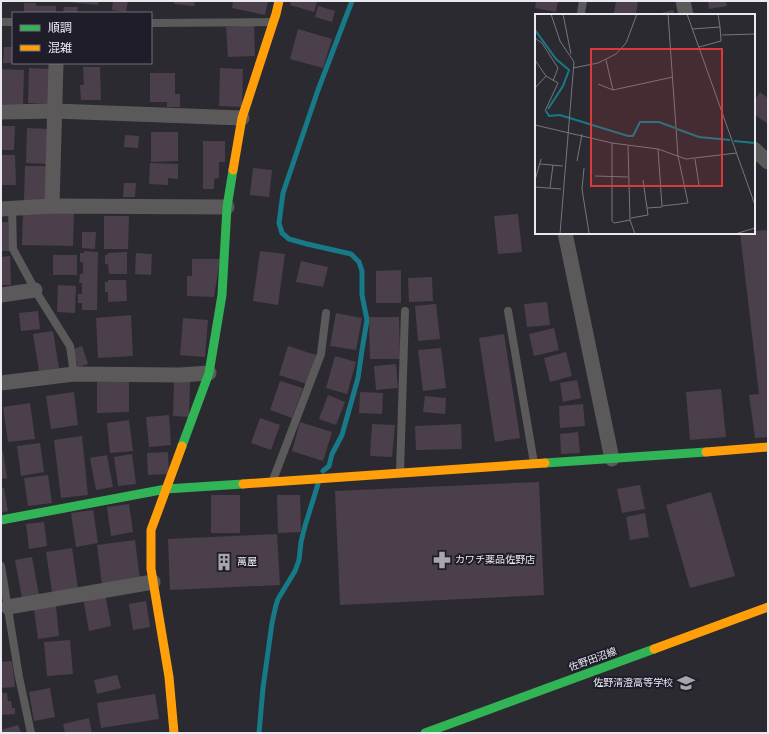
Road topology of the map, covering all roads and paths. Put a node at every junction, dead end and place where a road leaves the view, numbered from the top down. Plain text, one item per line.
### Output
1 (278, 1) edge
2 (583, 1) edge
3 (683, 1) edge
4 (581, 12) dead end
5 (686, 14) edge
6 (1, 22) edge
7 (12, 22) edge
8 (273, 22) junction
9 (152, 23) edge
10 (56, 64) edge
11 (54, 111) junction
12 (1, 112) edge
13 (242, 118) junction
14 (755, 150) edge
15 (768, 162) edge
16 (52, 206) junction
17 (227, 207) junction
18 (6, 209) edge
19 (565, 234) edge
20 (35, 290) junction
21 (1, 295) edge
22 (405, 311) dead end
23 (508, 311) dead end
24 (326, 313) dead end
25 (210, 373) junction
26 (74, 374) junction
27 (1, 383) edge
28 (768, 447) edge
29 (612, 459) junction
30 (534, 464) junction
31 (400, 473) junction
32 (272, 482) junction
33 (166, 490) junction
34 (1, 520) edge
35 (1, 566) edge
36 (153, 582) junction
37 (8, 607) junction
38 (768, 607) edge
39 (31, 733) edge
40 (174, 733) edge
41 (425, 733) edge

1 - 8 street
2 - 4 lane
3 - 5 street
6 - 7 lane
8 - 9 lane
8 - 13 street
10 - 11 street
11 - 12 street
11 - 13 street
11 - 16 street
13 - 17 street
14 - 15 street
16 - 17 street
16 - 18 street
17 - 25 street
18 - 20 lane
19 - 29 street
20 - 21 street
20 - 26 lane
22 - 31 lane
23 - 30 lane
24 - 32 lane
25 - 26 street
25 - 33 street
26 - 27 street
28 - 29 street
29 - 30 street
30 - 31 street
31 - 32 street
32 - 33 street
33 - 34 street
33 - 36 street
35 - 37 lane
36 - 37 street
36 - 40 street
37 - 39 lane
38 - 41 street, 佐野田沼線

